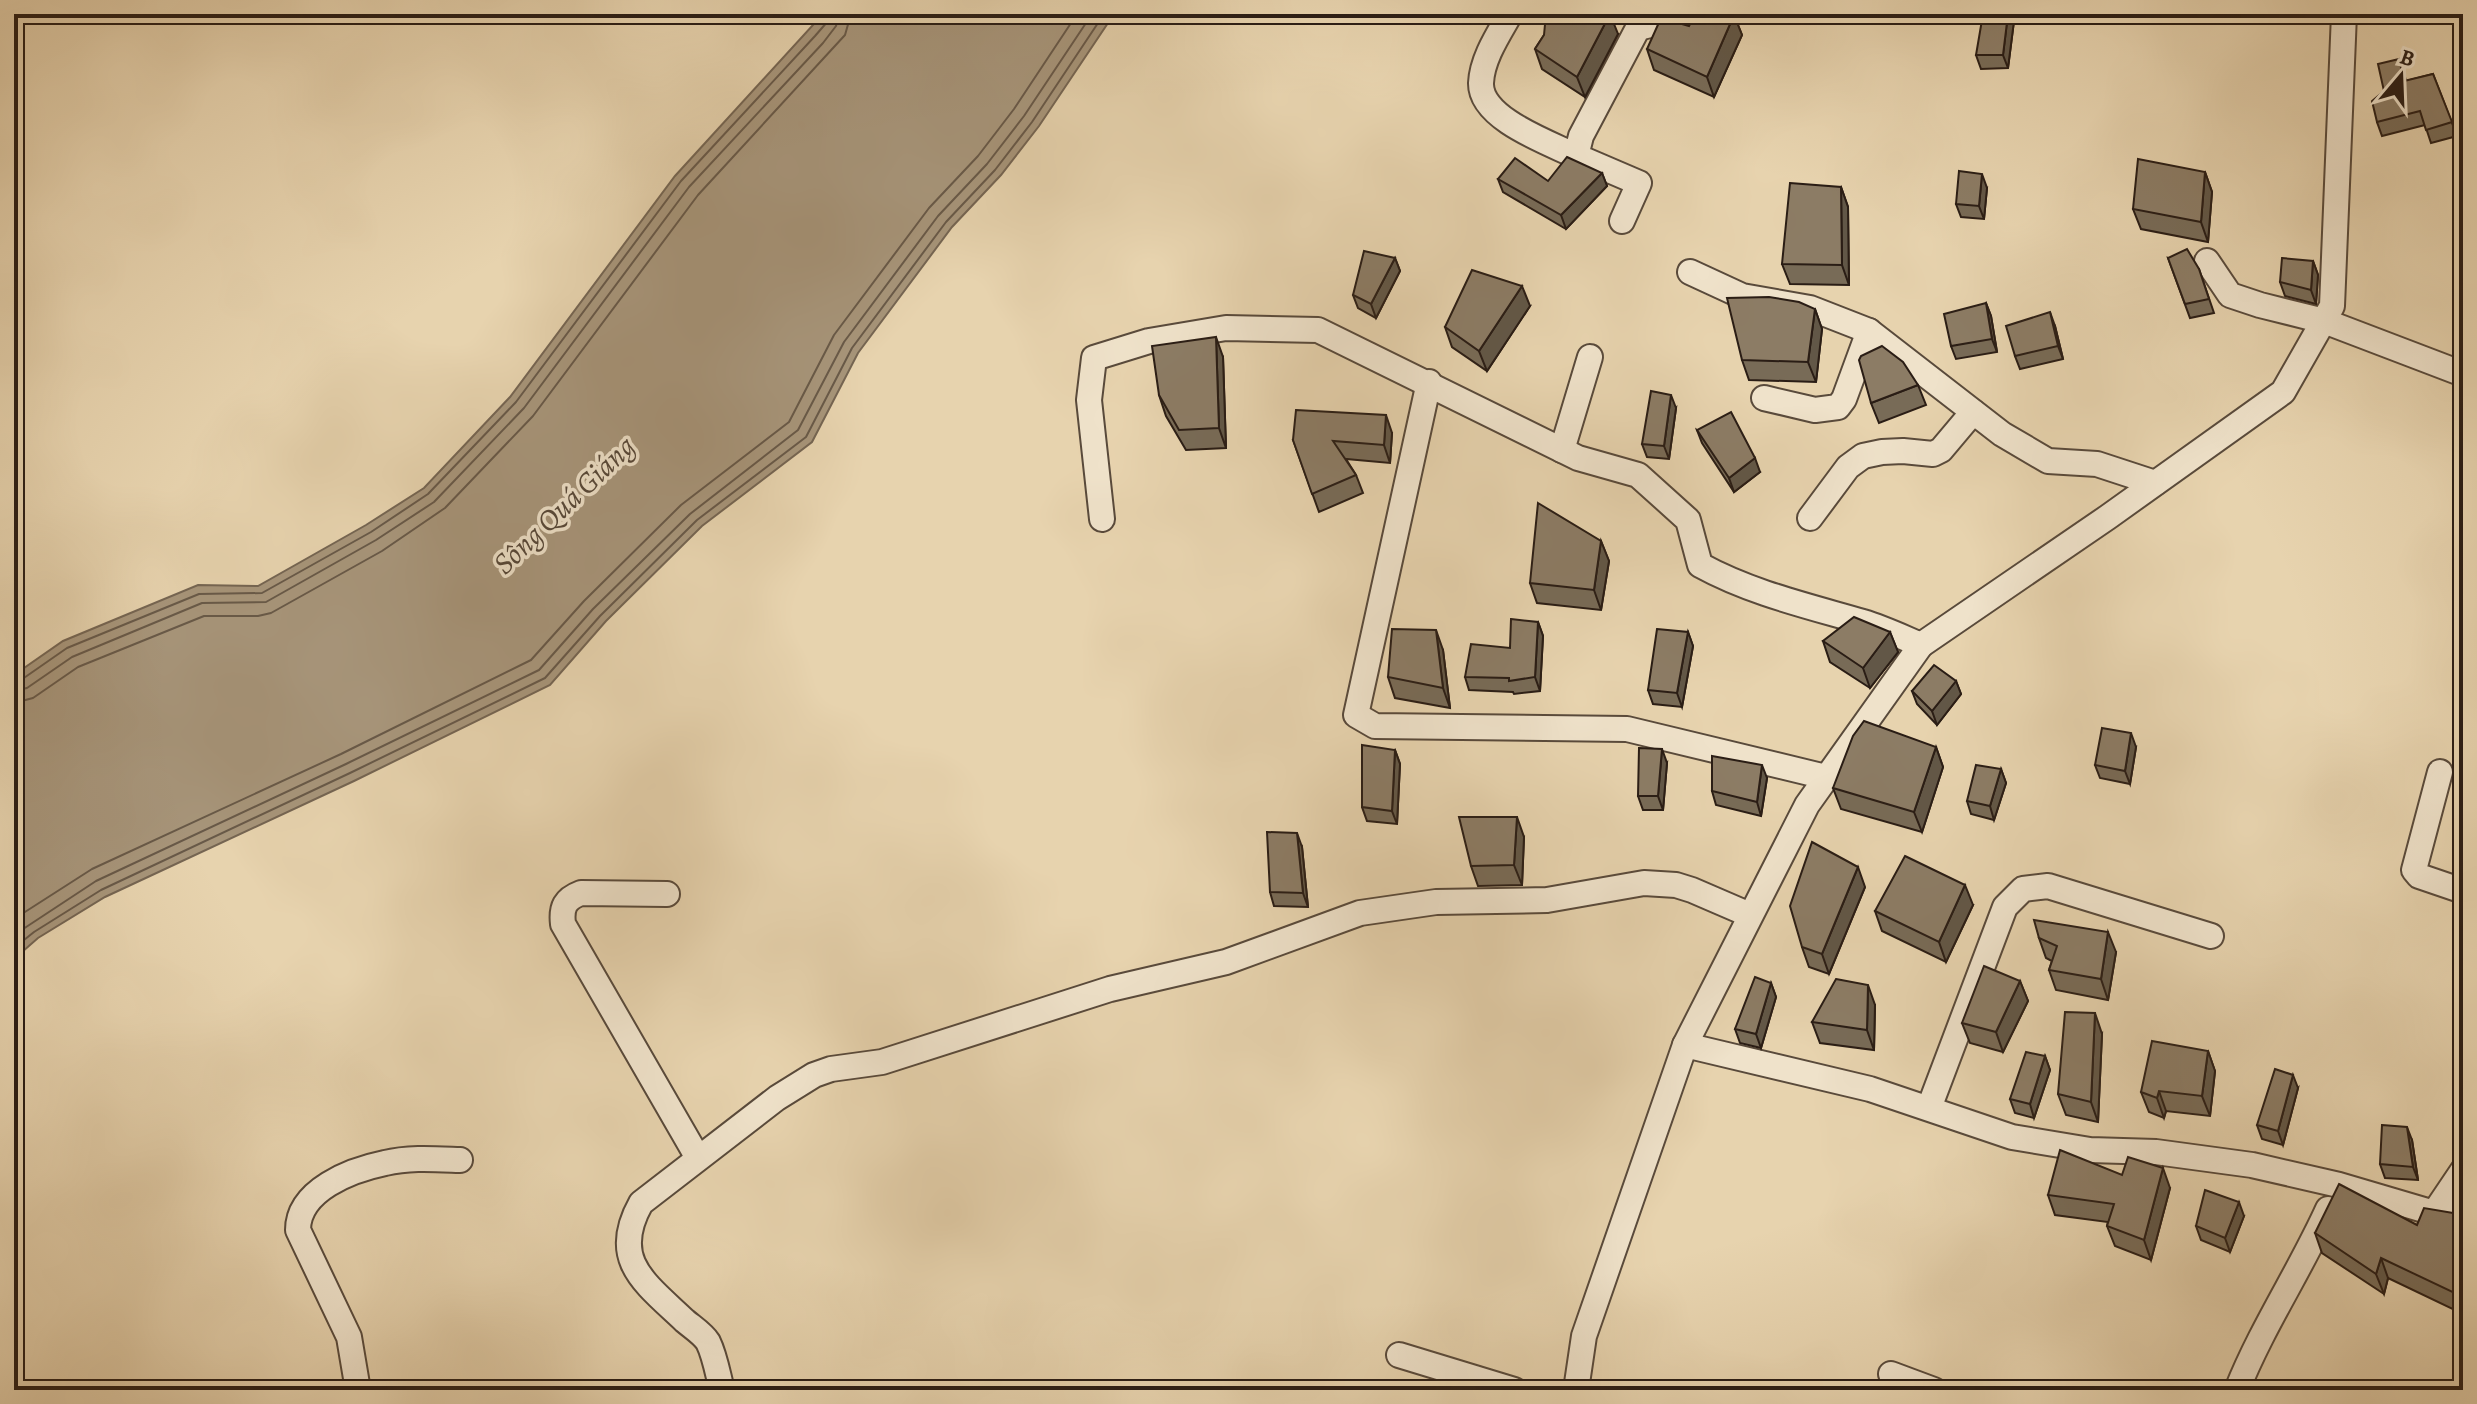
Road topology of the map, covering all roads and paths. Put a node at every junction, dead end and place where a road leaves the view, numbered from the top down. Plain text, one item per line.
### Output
1 (1510, 14) edge
2 (1686, 14) edge
3 (2344, 14) edge
4 (1576, 156) junction
5 (1622, 221) dead end
6 (2207, 261) dead end
7 (1690, 272) dead end
8 (2324, 321) junction
9 (1869, 331) junction
10 (1590, 357) dead end
11 (2463, 374) edge
12 (1429, 382) junction
13 (1764, 398) dead end
14 (1973, 412) junction
15 (1562, 450) junction
16 (2155, 483) junction
17 (1810, 518) dead end
18 (1102, 519) dead end
19 (1921, 645) junction
20 (2440, 772) dead end
21 (1826, 777) junction
22 (2463, 891) edge
23 (667, 894) dead end
24 (1750, 915) junction
25 (2211, 936) dead end
26 (1685, 1045) junction
27 (1929, 1108) junction
28 (698, 1158) junction
29 (460, 1160) dead end
30 (2463, 1170) edge
31 (2339, 1185) junction
32 (2434, 1213) junction
33 (2463, 1218) edge
34 (1399, 1355) dead end
35 (1891, 1374) dead end
36 (358, 1390) edge
37 (722, 1390) edge
38 (1514, 1390) edge
39 (1576, 1390) edge
40 (1934, 1390) edge
41 (2237, 1390) edge

1 - 4 street
2 - 4 street
3 - 8 street
4 - 5 street
6 - 8 street
7 - 9 street
8 - 11 street
8 - 16 street
9 - 13 street
9 - 14 street
10 - 15 street
12 - 15 street
12 - 18 street
12 - 21 street
14 - 16 street
14 - 17 street
15 - 19 street
16 - 19 street
19 - 21 street
20 - 22 street
21 - 24 street
23 - 28 street
24 - 26 street
24 - 28 street
25 - 27 street
26 - 27 street
26 - 39 street
27 - 31 street
28 - 37 street
29 - 36 street
30 - 32 street
31 - 32 street
31 - 41 street
32 - 33 street
34 - 38 street
35 - 40 street

